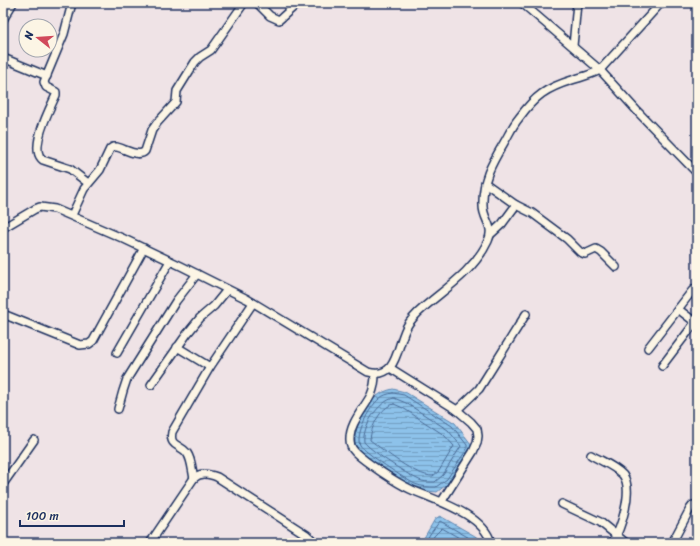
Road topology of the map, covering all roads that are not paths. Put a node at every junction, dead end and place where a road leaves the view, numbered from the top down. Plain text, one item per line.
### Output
1 (14, 3) edge
2 (72, 3) edge
3 (244, 3) edge
4 (257, 3) edge
5 (298, 3) edge
6 (522, 3) edge
7 (577, 3) edge
8 (660, 3) edge
9 (694, 3) edge
10 (697, 6) edge
11 (3, 20) edge
12 (573, 46) junction
13 (3, 58) edge
14 (600, 70) junction
15 (47, 76) junction
16 (697, 173) edge
17 (88, 183) junction
18 (485, 183) junction
19 (516, 205) junction
20 (72, 215) junction
21 (3, 228) edge
22 (491, 234) junction
23 (144, 248) junction
24 (170, 261) junction
25 (616, 267) dead end
26 (197, 274) junction
27 (697, 287) edge
28 (227, 290) junction
29 (253, 303) junction
30 (678, 309) junction
31 (3, 314) edge
32 (526, 314) dead end
33 (696, 321) edge
34 (177, 347) junction
35 (648, 348) dead end
36 (117, 353) dead end
37 (662, 366) dead end
38 (210, 367) junction
39 (390, 368) junction
40 (376, 374) junction
41 (152, 385) dead end
42 (118, 409) dead end
43 (457, 410) junction
44 (34, 440) dead end
45 (591, 456) dead end
46 (194, 478) junction
47 (3, 484) edge
48 (442, 502) junction
49 (562, 504) dead end
50 (697, 505) edge
51 (617, 535) junction
52 (150, 543) edge
53 (316, 543) edge
54 (491, 543) edge
55 (612, 543) edge
56 (626, 543) edge
57 (672, 543) edge

1 - 11 street
2 - 15 street
3 - 17 street
4 - 5 street
6 - 12 street
7 - 12 street
8 - 14 street
9 - 10 street
12 - 14 street
13 - 15 street
14 - 16 street
14 - 18 street
15 - 17 street
17 - 20 street
18 - 19 street
18 - 22 street
19 - 22 street
19 - 25 street
20 - 21 street
20 - 23 street
22 - 39 street
23 - 24 street
23 - 31 street
24 - 26 street
24 - 36 street
26 - 28 street
26 - 42 street
27 - 30 street
28 - 29 street
28 - 34 street
29 - 38 street
29 - 40 street
30 - 33 street
30 - 35 street
32 - 43 street
33 - 37 street
34 - 38 street
34 - 41 street
38 - 46 street
39 - 40 street
39 - 43 street
40 - 48 street
43 - 48 street
44 - 47 street
45 - 51 street
46 - 52 street
46 - 53 street
48 - 54 street
49 - 51 street
50 - 57 street
51 - 55 street
51 - 56 street

